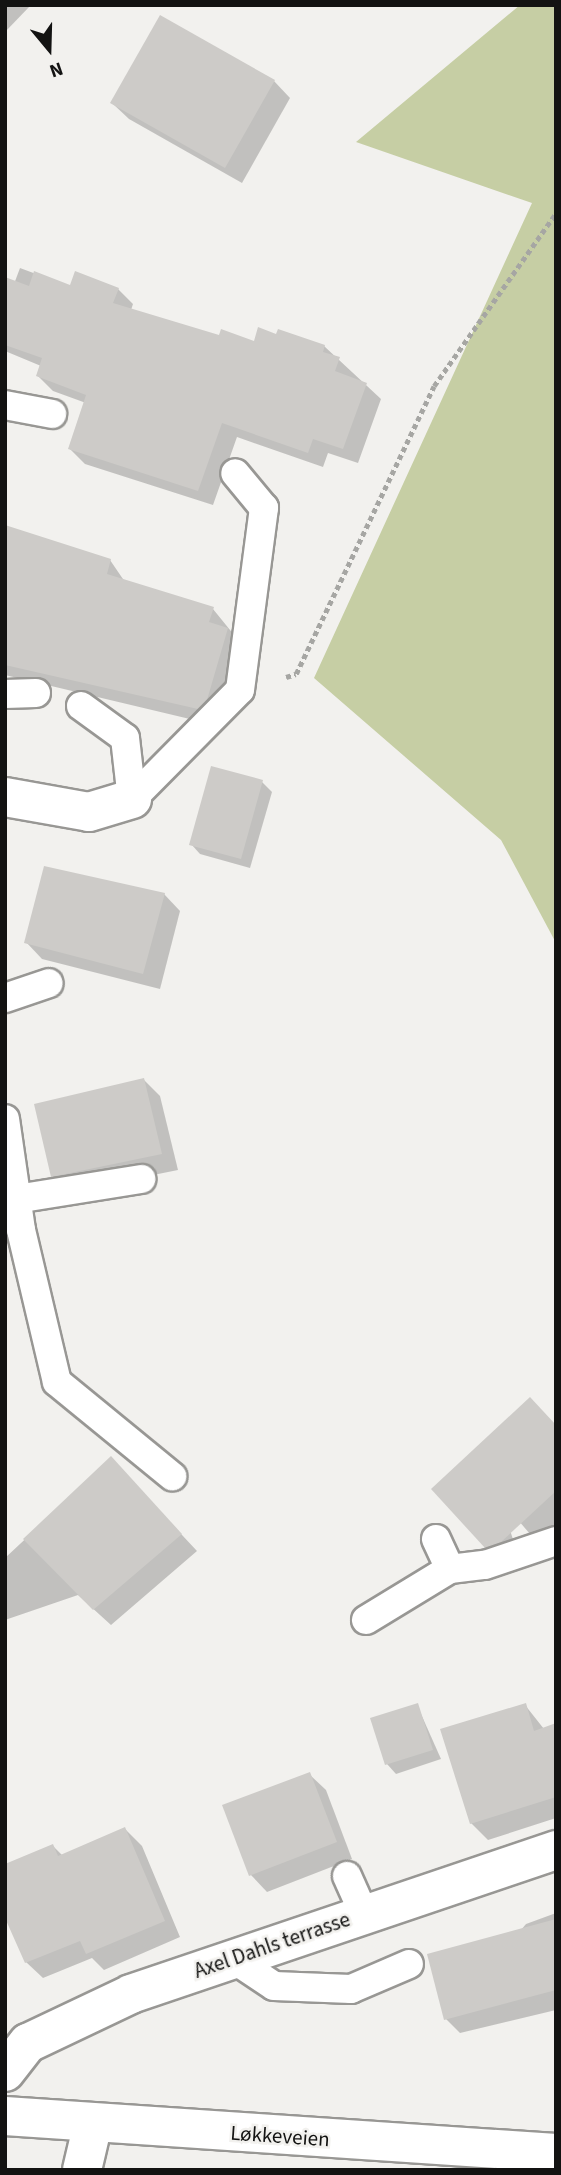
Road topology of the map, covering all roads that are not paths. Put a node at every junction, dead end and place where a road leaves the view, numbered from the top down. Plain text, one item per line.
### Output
1 (5, 405) edge
2 (52, 414) dead end
3 (235, 473) dead end
4 (36, 693) dead end
5 (5, 694) edge
6 (81, 706) dead end
7 (5, 797) edge
8 (132, 799) junction
9 (49, 984) dead end
10 (5, 998) edge
11 (5, 1119) edge
12 (141, 1179) dead end
13 (16, 1199) junction
14 (172, 1476) dead end
15 (436, 1539) dead end
16 (556, 1541) edge
17 (450, 1569) junction
18 (366, 1620) dead end
19 (556, 1850) edge
20 (347, 1876) dead end
21 (364, 1914) junction
22 (232, 1958) junction
23 (409, 1964) dead end
24 (5, 2072) edge
25 (5, 2116) edge
26 (93, 2123) junction
27 (556, 2153) edge
28 (82, 2170) edge

1 - 2 lane
3 - 8 lane
4 - 5 lane
6 - 8 lane
7 - 8 street
9 - 10 lane
11 - 13 lane
12 - 13 lane
13 - 14 lane
15 - 17 lane
16 - 17 lane
17 - 18 lane
19 - 21 street, Axel Dahls terrasse
20 - 21 lane
21 - 22 street, Axel Dahls terrasse
22 - 23 lane
22 - 24 street, Axel Dahls terrasse
25 - 26 street, Løkkeveien
26 - 27 street, Løkkeveien
26 - 28 street

